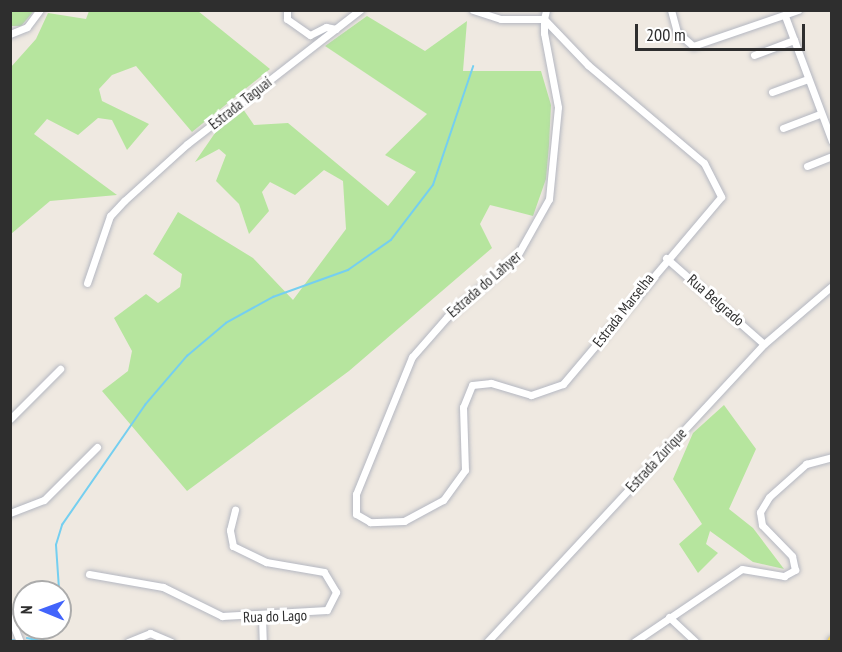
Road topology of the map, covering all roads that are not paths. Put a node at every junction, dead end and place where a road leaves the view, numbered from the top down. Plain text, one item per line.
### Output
1 (40, 10) edge
2 (287, 10) edge
3 (360, 10) edge
4 (473, 10) edge
5 (546, 10) edge
6 (671, 10) edge
7 (798, 10) edge
8 (352, 14) edge
9 (785, 16) junction
10 (544, 20) junction
11 (336, 29) junction
12 (10, 34) edge
13 (794, 40) junction
14 (754, 55) dead end
15 (807, 79) junction
16 (772, 92) dead end
17 (820, 114) junction
18 (783, 128) dead end
19 (831, 141) edge
20 (831, 156) edge
21 (807, 166) dead end
22 (666, 258) junction
23 (87, 283) dead end
24 (831, 286) edge
25 (764, 344) junction
26 (60, 369) dead end
27 (10, 419) edge
28 (97, 447) dead end
29 (831, 457) edge
30 (235, 510) dead end
31 (10, 513) edge
32 (360, 519) joint
33 (89, 574) dead end
34 (10, 617) edge
35 (669, 617) junction
36 (262, 618) junction
37 (20, 642) edge
38 (128, 642) edge
39 (171, 642) edge
40 (263, 642) edge
41 (487, 642) edge
42 (634, 642) edge
43 (696, 642) edge

1 - 12 street
2 - 11 street
3 - 8 street, Estrada Taguaí
4 - 10 street
5 - 10 street, Estrada do Lahyer
6 - 9 street
7 - 9 street
8 - 11 street, Estrada Taguaí
9 - 13 street
10 - 22 street, Estrada Marselha
10 - 32 street, Estrada do Lahyer
11 - 23 street, Estrada Taguaí
13 - 14 street
13 - 15 street
15 - 16 street
15 - 17 street
17 - 18 street
17 - 19 street
20 - 21 street
22 - 25 street, Rua Belgrado
22 - 32 street, Estrada Marselha
24 - 25 street, Estrada Zurique
25 - 41 street, Estrada Zurique
26 - 27 street
28 - 31 street
29 - 35 street
30 - 36 street, Rua do Lago
33 - 36 street, Rua do Lago
34 - 37 street
35 - 42 street
35 - 43 street
36 - 40 street
38 - 39 street

